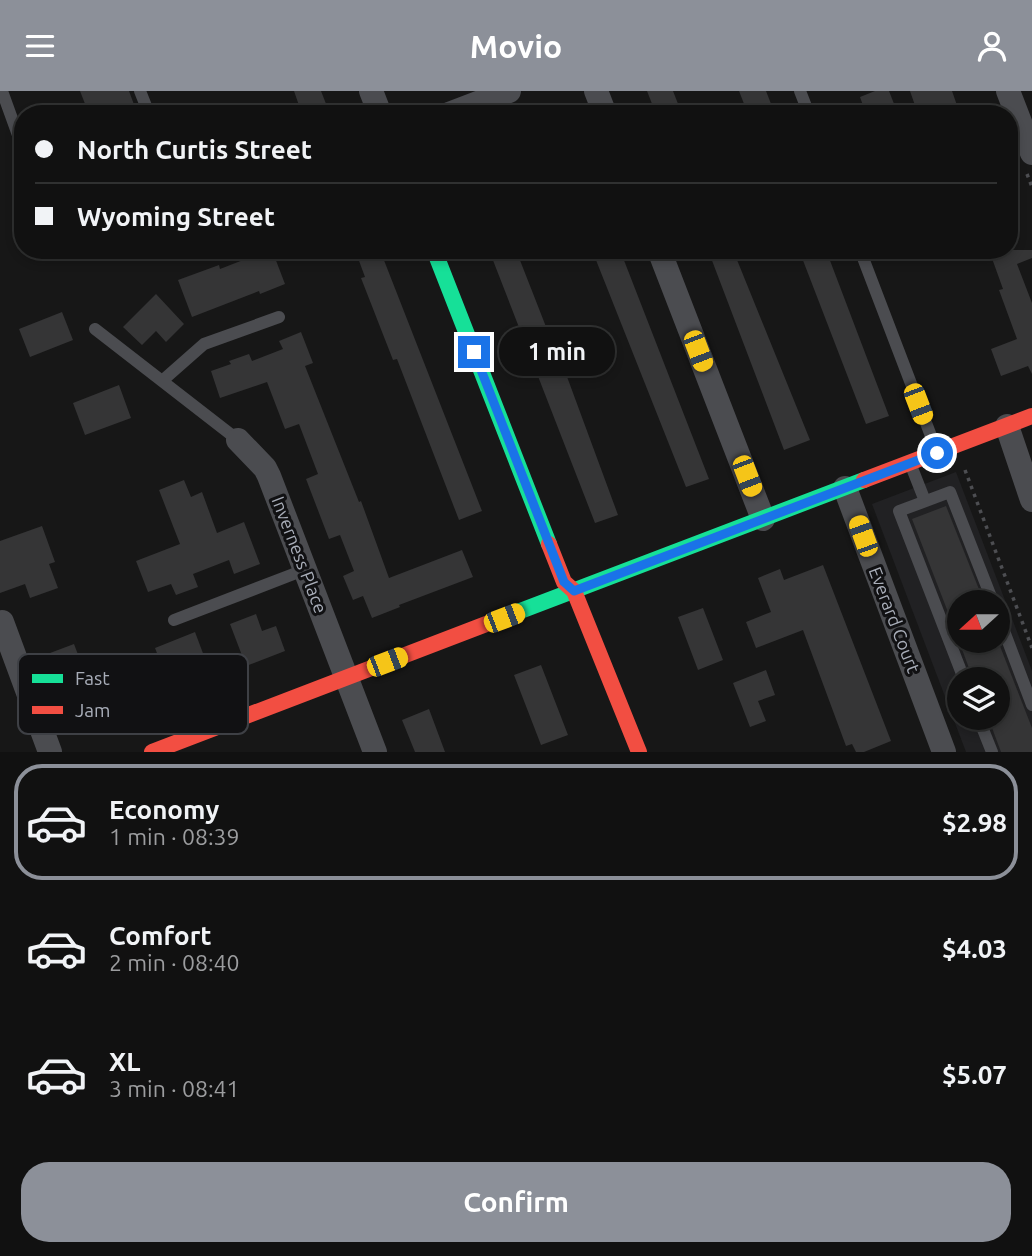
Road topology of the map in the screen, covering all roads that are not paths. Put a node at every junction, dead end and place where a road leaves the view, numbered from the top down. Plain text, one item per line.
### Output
1 (2, 91) edge
2 (509, 91) edge
3 (472, 105) edge
4 (1018, 117) edge
5 (14, 124) edge
6 (1032, 153) edge
7 (438, 259) edge
8 (662, 259) edge
9 (863, 259) edge
10 (279, 317) dead end
11 (95, 329) dead end
12 (162, 381) junction
13 (1032, 416) edge
14 (1006, 426) junction
15 (238, 440) joint
16 (937, 453) junction
17 (910, 463) junction
18 (845, 488) junction
19 (1032, 500) edge
20 (925, 501) junction
21 (763, 519) junction
22 (304, 570) junction
23 (988, 590) edge
24 (574, 591) junction
25 (174, 620) dead end
26 (2, 622) dead end
27 (1010, 647) edge
28 (18, 665) edge
29 (959, 667) edge
30 (346, 678) junction
31 (1032, 705) edge
32 (248, 715) edge
33 (983, 730) edge
34 (43, 734) edge
35 (199, 734) edge
36 (50, 752) edge
37 (152, 752) edge
38 (375, 752) edge
39 (639, 752) edge
40 (944, 752) edge
41 (992, 752) edge

1 - 5 lane
2 - 3 street
4 - 6 street
7 - 24 street
8 - 21 street
9 - 16 lane
10 - 12 lane
11 - 12 lane
12 - 15 lane
13 - 14 street
14 - 16 street
14 - 19 street
15 - 22 street, Inverness Place
16 - 17 street
17 - 18 street
17 - 20 lane
18 - 21 street
18 - 40 street, Everard Court
20 - 23 lane
20 - 29 lane
21 - 24 street
22 - 25 lane
22 - 30 street, Inverness Place
24 - 30 street
24 - 39 street
26 - 28 street
27 - 31 lane
30 - 32 street
30 - 38 street, Inverness Place
33 - 41 lane
34 - 36 street
35 - 37 street

